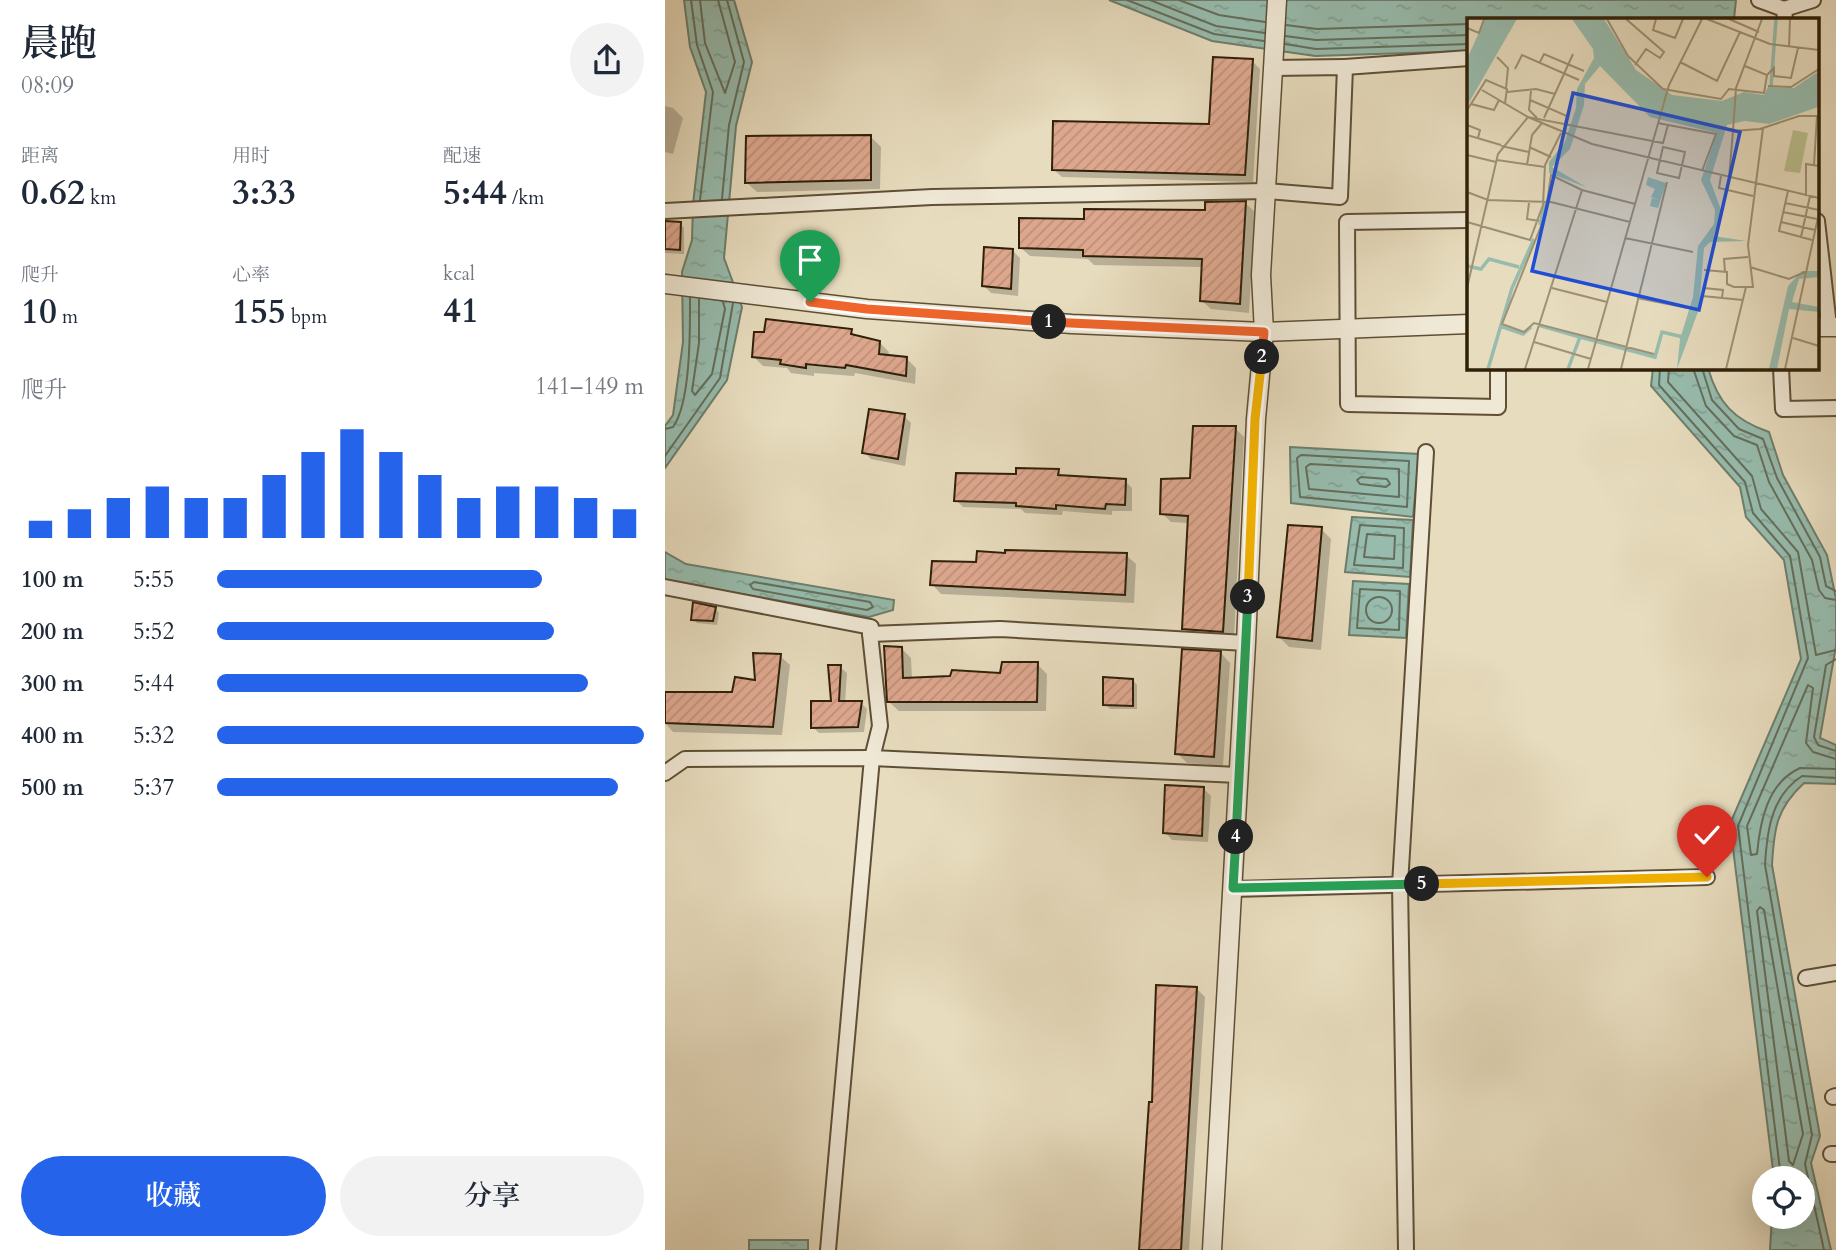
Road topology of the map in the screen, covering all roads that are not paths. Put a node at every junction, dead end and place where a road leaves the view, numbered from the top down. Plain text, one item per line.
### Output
1 (1277, 0) edge
2 (1759, 0) edge
3 (1813, 0) edge
4 (1784, 14) edge
5 (1467, 58) edge
6 (1273, 62) junction
7 (1345, 67) junction
8 (1266, 191) junction
9 (1340, 197) junction
10 (665, 211) edge
11 (1467, 220) edge
12 (1347, 222) junction
13 (1819, 242) edge
14 (665, 284) edge
15 (1467, 324) edge
16 (1349, 327) junction
17 (1827, 327) edge
18 (1264, 332) junction
19 (1498, 369) edge
20 (1781, 369) edge
21 (1836, 408) edge
22 (1426, 452) dead end
23 (665, 587) edge
24 (870, 634) junction
25 (1246, 643) junction
26 (872, 758) junction
27 (665, 773) edge
28 (1238, 775) junction
29 (1707, 877) dead end
30 (1400, 885) junction
31 (1233, 888) junction
32 (1836, 973) edge
33 (1806, 978) dead end
34 (828, 1250) edge
35 (1212, 1250) edge
36 (1406, 1250) edge

1 - 6 street
2 - 4 street
3 - 4 street
5 - 7 street
6 - 7 street
6 - 8 street
7 - 9 street
8 - 9 street
8 - 10 street
8 - 18 street
9 - 12 street
11 - 12 street
12 - 16 street
13 - 17 street
14 - 18 street
15 - 16 street
16 - 18 street
16 - 19 street
18 - 25 street
20 - 21 street
22 - 30 street
23 - 24 street
24 - 25 street
24 - 26 street
25 - 28 street
26 - 27 street
26 - 28 street
26 - 34 street
28 - 31 street
29 - 30 street
30 - 31 street
30 - 36 street
31 - 35 street
32 - 33 street

